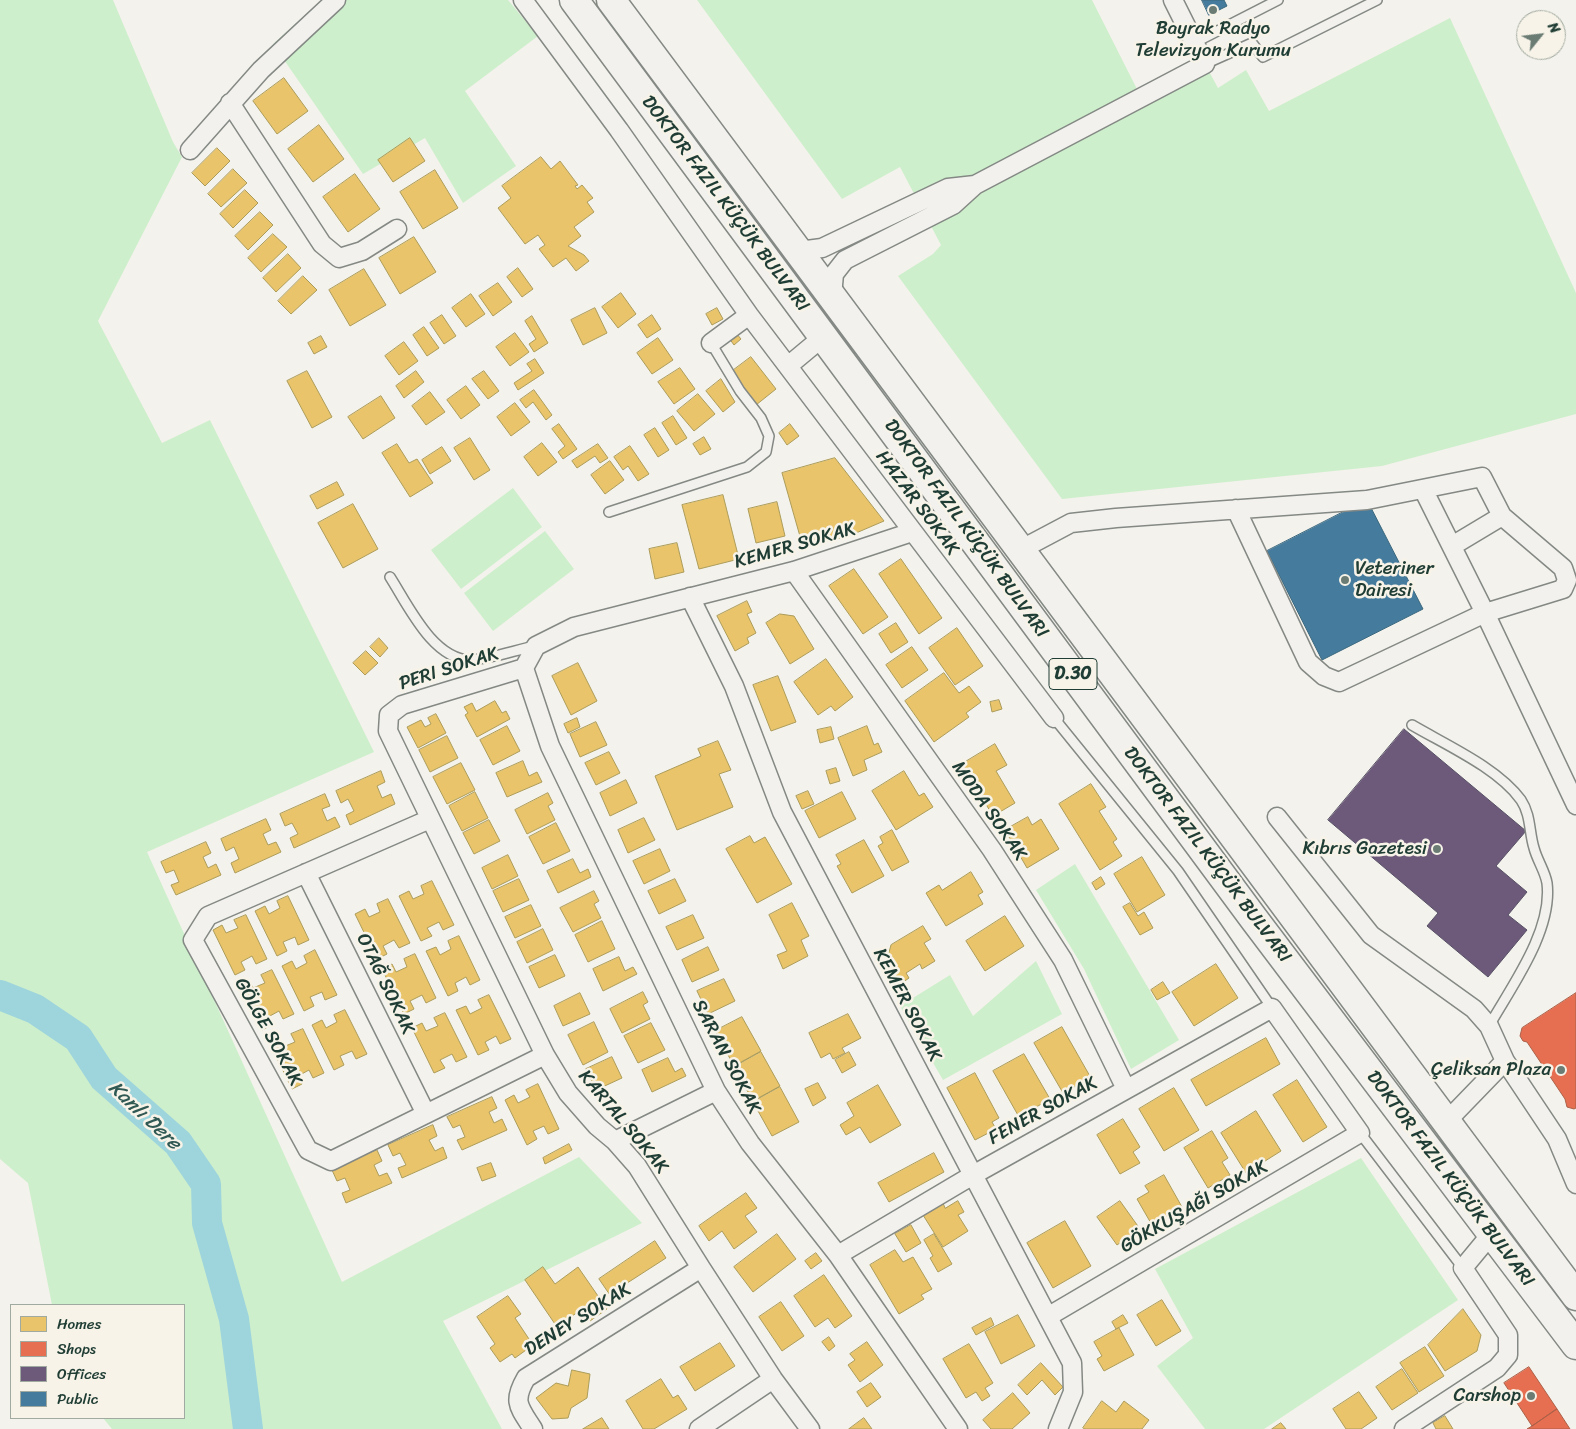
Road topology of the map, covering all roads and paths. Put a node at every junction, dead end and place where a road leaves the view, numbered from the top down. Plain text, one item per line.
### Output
1 (336, 0) edge
2 (522, 0) edge
3 (574, 0) edge
4 (611, 0) edge
5 (1173, 0) edge
6 (1278, 0) edge
7 (1377, 0) edge
8 (1194, 43) junction
9 (1204, 64) junction
10 (230, 103) junction
11 (190, 150) dead end
12 (975, 185) junction
13 (397, 229) dead end
14 (799, 252) junction
15 (832, 296) junction
16 (749, 315) junction
17 (824, 336) junction
18 (711, 343) joint
19 (788, 366) junction
20 (1423, 489) junction
21 (1236, 509) junction
22 (609, 512) dead end
23 (1502, 516) junction
24 (912, 532) junction
25 (1452, 546) junction
26 (1020, 550) junction
27 (794, 571) junction
28 (390, 577) dead end
29 (690, 597) junction
30 (1485, 613) junction
31 (536, 646) junction
32 (524, 668) junction
33 (389, 715) joint
34 (1054, 718) joint
35 (1412, 725) dead end
36 (1576, 805) edge
37 (1277, 817) dead end
38 (430, 819) junction
39 (306, 874) junction
40 (1272, 1008) junction
41 (1488, 1026) junction
42 (545, 1055) junction
43 (1505, 1061) junction
44 (1126, 1089) junction
45 (716, 1090) junction
46 (426, 1114) junction
47 (1445, 1123) junction
48 (1360, 1133) junction
49 (615, 1140) junction
50 (973, 1175) junction
51 (1576, 1184) edge
52 (1492, 1233) junction
53 (838, 1255) junction
54 (700, 1268) junction
55 (1463, 1268) junction
56 (1576, 1296) edge
57 (1552, 1312) junction
58 (1049, 1316) junction
59 (1576, 1345) edge
60 (1576, 1366) edge
61 (773, 1379) junction
62 (533, 1429) edge
63 (699, 1429) edge
64 (810, 1429) edge
65 (958, 1429) edge
66 (1058, 1429) edge
67 (1404, 1429) edge

1 - 10 street
2 - 16 street, HAZAR SOKAK
3 - 17 highway, D.30
4 - 14 highway, D.30
5 - 8 street
6 - 8 lane
7 - 9 lane
8 - 9 street
9 - 12 street
10 - 11 street
10 - 13 street
12 - 14 street
12 - 15 street
14 - 15 highway, D.30
15 - 26 highway, D.30
16 - 18 street
16 - 19 street, HAZAR SOKAK
17 - 19 street
17 - 52 highway, D.30
18 - 22 lane
19 - 24 street, HAZAR SOKAK
20 - 21 street
20 - 23 street
20 - 25 street
21 - 26 street
21 - 30 street
23 - 25 street
23 - 30 street
24 - 27 street, KEMER SOKAK
24 - 34 street, HAZAR SOKAK
25 - 30 street
26 - 47 highway, D.30
27 - 29 street, KEMER SOKAK
27 - 44 street, MODA SOKAK
28 - 31 lane
29 - 31 street, KEMER SOKAK
29 - 50 street, KEMER SOKAK
30 - 36 street
31 - 32 street
32 - 33 street, PERI SOKAK
32 - 45 street, SARAN SOKAK
33 - 38 street, KARTAL SOKAK
34 - 40 lane, HAZAR SOKAK
35 - 41 lane
37 - 41 street
38 - 39 street, GÖLGE SOKAK
38 - 42 street, KARTAL SOKAK
39 - 46 street, OTAĞ SOKAK
39 - 46 street, GÖLGE SOKAK
40 - 44 street, FENER SOKAK
40 - 48 street, HAZAR SOKAK
41 - 43 street
42 - 46 street, GÖLGE SOKAK
42 - 49 street, KARTAL SOKAK
43 - 47 street
43 - 51 street
44 - 50 street, FENER SOKAK
45 - 49 street
45 - 53 street, SARAN SOKAK
47 - 56 highway, D.30
48 - 55 lane, HAZAR SOKAK
48 - 58 street
49 - 54 street, KARTAL SOKAK
50 - 53 street, FENER SOKAK
50 - 58 street, KEMER SOKAK
52 - 55 street
52 - 57 highway, D.30
53 - 65 street, SARAN SOKAK
54 - 61 street, KARTAL SOKAK
54 - 62 street, DENEY SOKAK
55 - 67 street
57 - 59 highway, D.30
57 - 60 highway
58 - 66 street, KEMER SOKAK
61 - 63 street
61 - 64 street, KARTAL SOKAK

